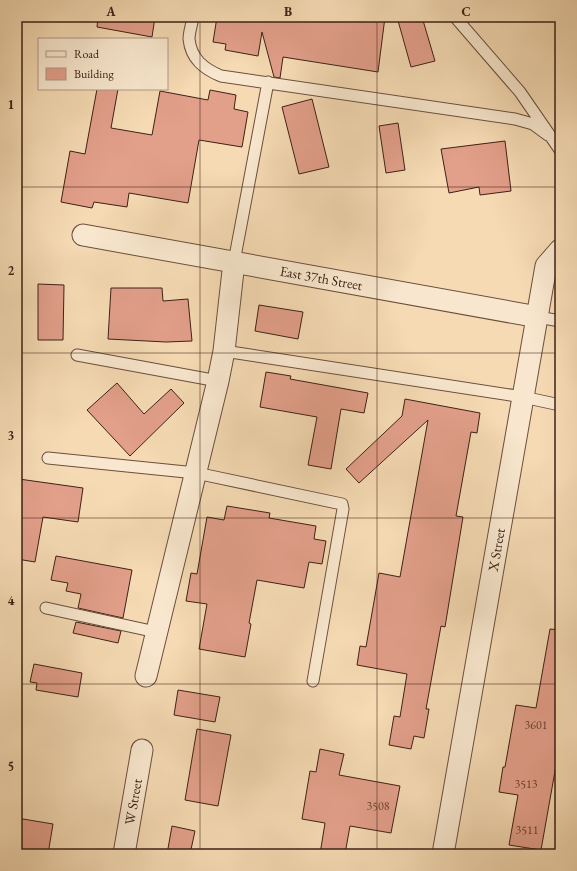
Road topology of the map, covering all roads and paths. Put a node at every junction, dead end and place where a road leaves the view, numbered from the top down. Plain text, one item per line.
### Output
1 (193, 17) edge
2 (455, 17) edge
3 (268, 82) junction
4 (548, 135) junction
5 (560, 150) edge
6 (83, 235) dead end
7 (560, 250) edge
8 (234, 262) junction
9 (538, 317) junction
10 (560, 321) edge
11 (224, 351) junction
12 (77, 355) dead end
13 (218, 381) junction
14 (523, 398) junction
15 (560, 405) edge
16 (48, 458) dead end
17 (196, 473) junction
18 (46, 608) dead end
19 (156, 632) junction
20 (146, 676) dead end
21 (313, 681) dead end
22 (142, 750) dead end
23 (124, 854) edge
24 (443, 854) edge

1 - 3 lane
2 - 4 lane
3 - 4 lane
3 - 8 lane
4 - 5 lane
6 - 8 street, East 37th Street
7 - 9 street, X Street
8 - 9 street, East 37th Street
8 - 11 street
9 - 10 lane, East 37th Street
9 - 14 street, X Street
11 - 13 street
11 - 14 lane
12 - 13 lane
13 - 17 street
14 - 15 lane
14 - 24 street, X Street
16 - 17 lane
17 - 19 street
17 - 21 lane
18 - 19 lane
19 - 20 street
22 - 23 street, W Street

